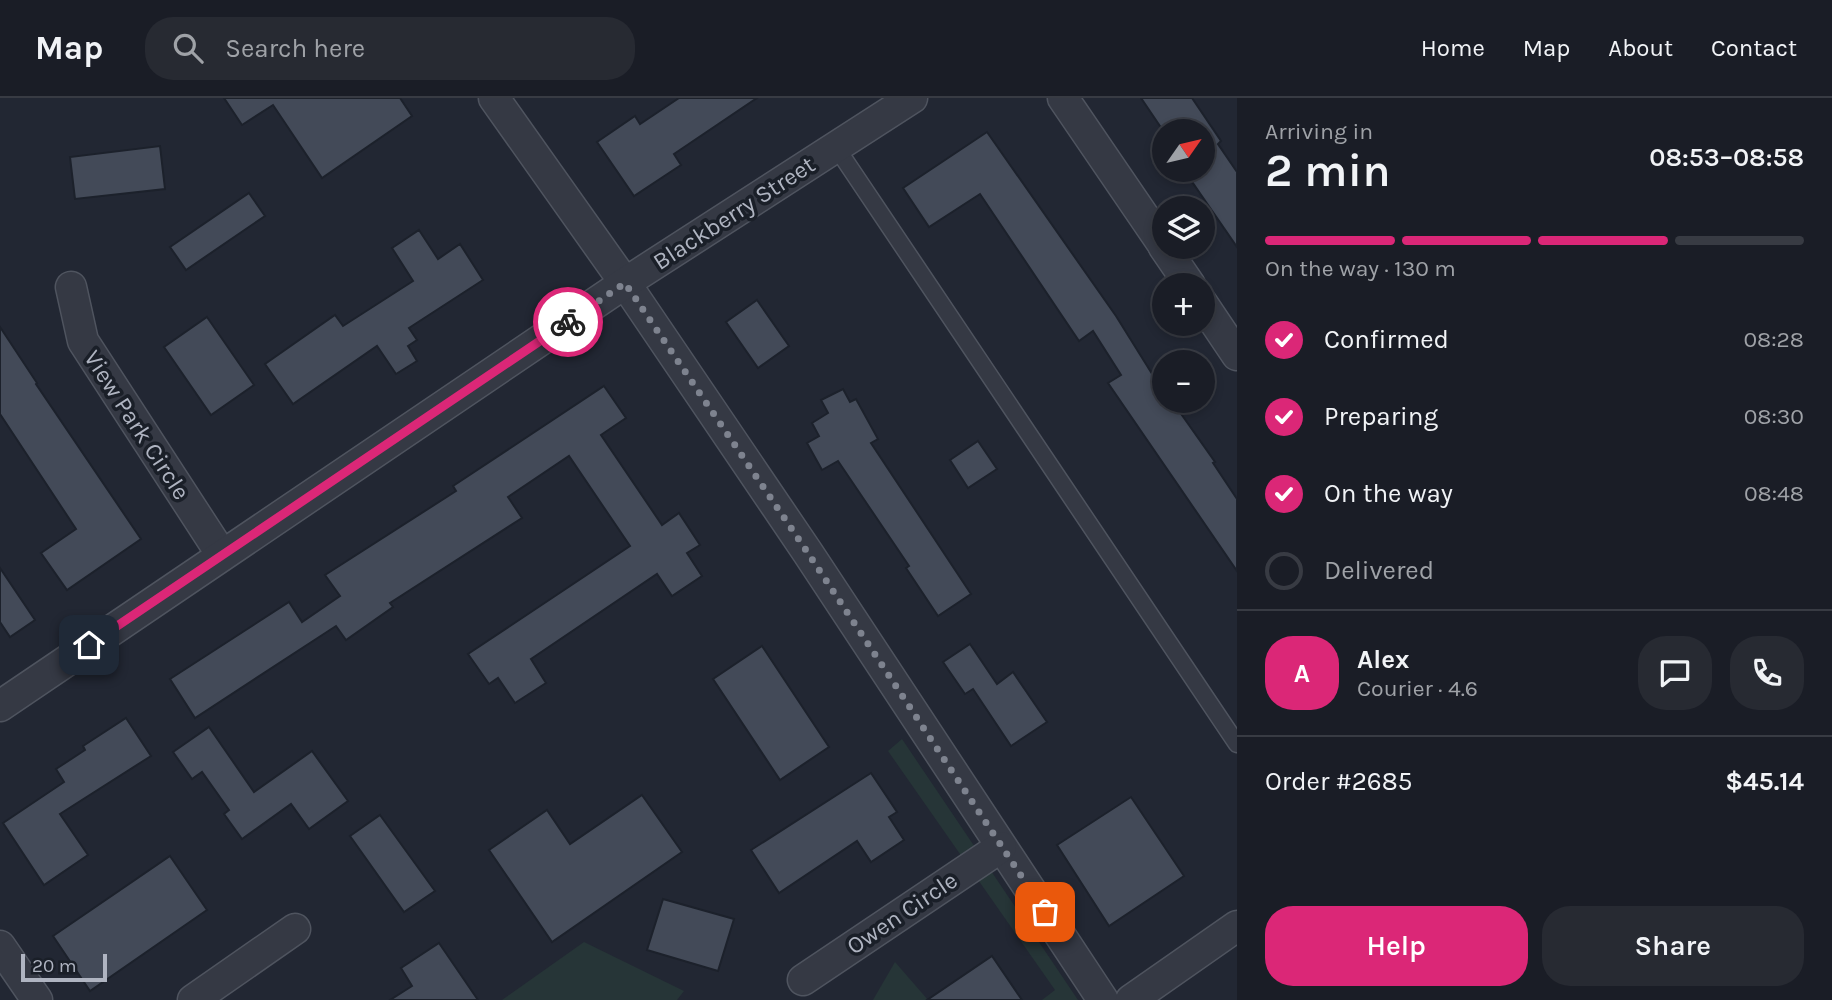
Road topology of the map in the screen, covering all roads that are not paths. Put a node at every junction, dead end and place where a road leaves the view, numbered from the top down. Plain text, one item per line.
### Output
1 (494, 98) edge
2 (912, 98) edge
3 (1063, 98) edge
4 (836, 147) junction
5 (1152, 229) edge
6 (625, 283) junction
7 (71, 287) dead end
8 (1215, 322) edge
9 (1237, 355) edge
10 (222, 555) junction
11 (0, 706) edge
12 (1237, 744) edge
13 (1000, 847) junction
14 (1237, 926) edge
15 (295, 929) dead end
16 (0, 946) edge
17 (803, 980) dead end
18 (37, 1000) edge
19 (193, 1000) edge
20 (1103, 1000) edge
21 (1131, 1000) edge

1 - 6 street
2 - 4 street, Blackberry Street
3 - 5 street
4 - 6 street, Blackberry Street
4 - 12 lane
6 - 10 street, Blackberry Street
6 - 13 street
7 - 10 street, View Park Circle
8 - 9 street
10 - 11 street, Blackberry Street
13 - 17 street, Owen Circle
13 - 20 street
14 - 21 street
15 - 19 street
16 - 18 street

